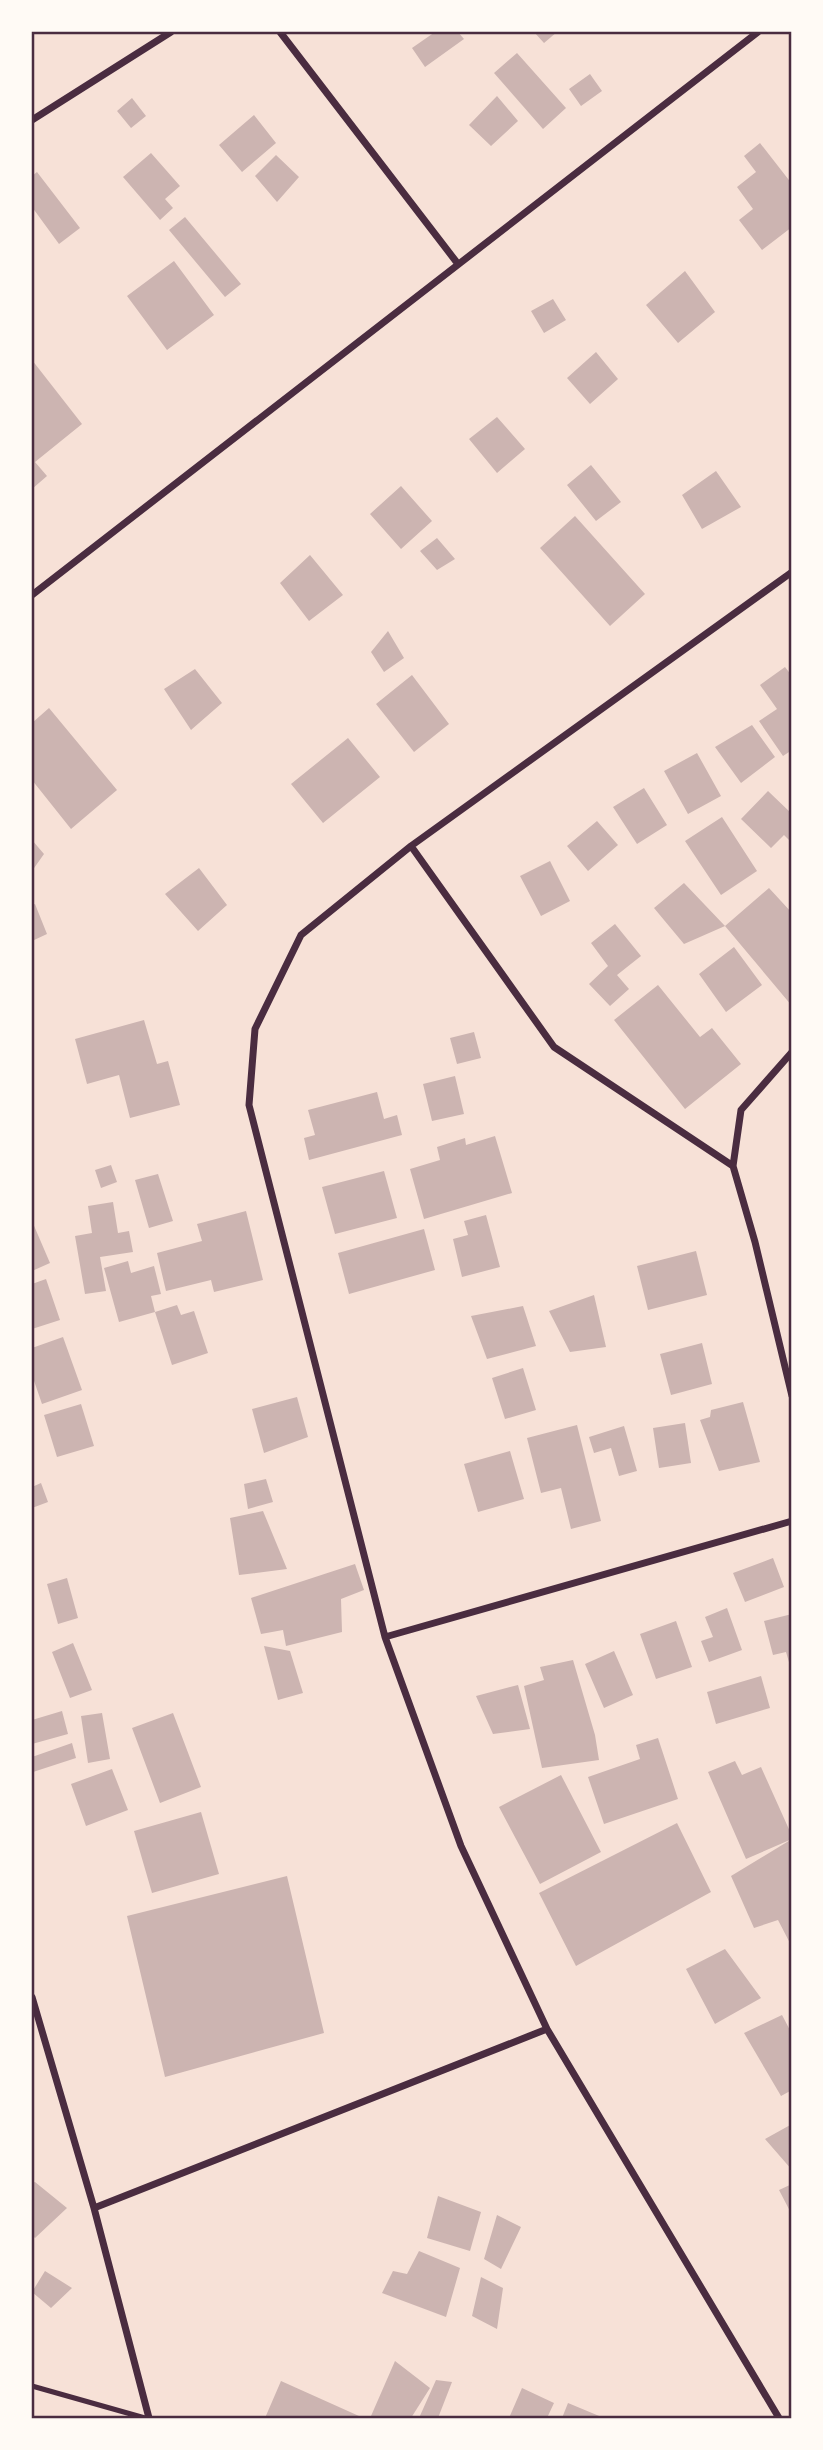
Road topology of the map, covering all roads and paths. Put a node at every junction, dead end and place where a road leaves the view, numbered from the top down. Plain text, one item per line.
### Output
1 (171, 32) edge
2 (280, 32) edge
3 (758, 32) edge
4 (32, 120) edge
5 (458, 264) junction
6 (792, 572) edge
7 (32, 595) edge
8 (411, 846) junction
9 (792, 1052) edge
10 (733, 1167) junction
11 (792, 1396) edge
12 (792, 1521) edge
13 (385, 1637) junction
14 (32, 1997) edge
15 (547, 2029) junction
16 (94, 2208) junction
17 (32, 2386) edge
18 (147, 2418) edge
19 (779, 2418) edge

1 - 4 street
2 - 5 street
3 - 5 street
5 - 7 street
6 - 8 street
8 - 10 street
8 - 13 street
9 - 10 street
10 - 11 street
12 - 13 street
13 - 15 street
14 - 16 street
15 - 16 street
15 - 19 street
16 - 18 street
17 - 18 lane

